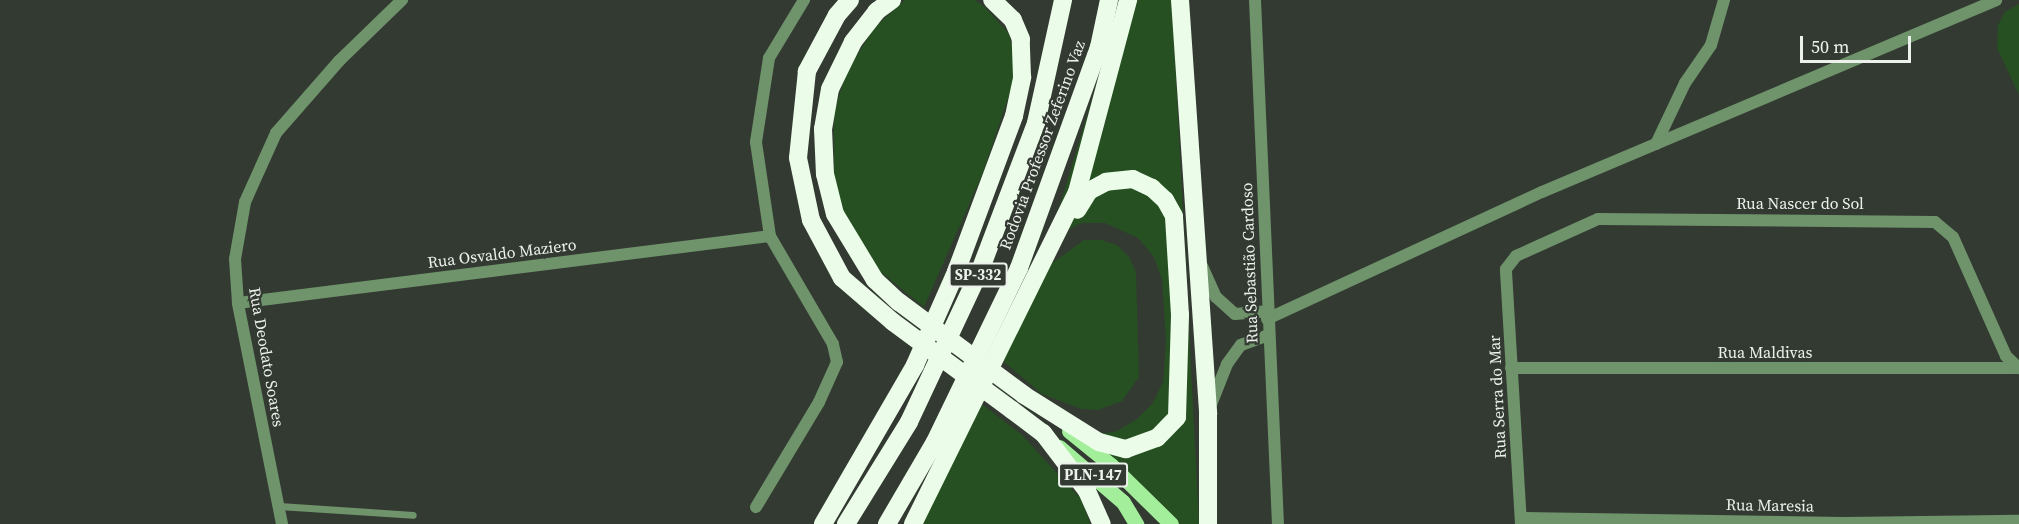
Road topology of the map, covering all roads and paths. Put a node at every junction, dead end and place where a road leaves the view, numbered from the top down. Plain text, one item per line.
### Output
1 (402, 0) edge
2 (804, 0) edge
3 (850, 0) edge
4 (892, 0) edge
5 (992, 0) edge
6 (1064, 0) edge
7 (1109, 0) edge
8 (1128, 0) edge
9 (1180, 0) edge
10 (1255, 0) edge
11 (1724, 0) edge
12 (1996, 0) edge
13 (1656, 144) junction
14 (770, 236) junction
15 (1200, 260) junction
16 (1043, 261) junction
17 (1506, 269) joint
18 (238, 303) junction
19 (1267, 315) junction
20 (1268, 335) junction
21 (1511, 368) junction
22 (2019, 368) edge
23 (1041, 409) junction
24 (1208, 414) junction
25 (1043, 433) junction
26 (279, 506) junction
27 (756, 507) dead end
28 (412, 515) dead end
29 (917, 521) edge
30 (1521, 521) edge
31 (2019, 521) edge
32 (282, 524) edge
33 (823, 524) edge
34 (846, 524) edge
35 (887, 524) edge
36 (1102, 524) edge
37 (1136, 524) edge
38 (1171, 524) edge
39 (1208, 524) edge
40 (1278, 524) edge

1 - 18 street, Rua Deodato Soares
2 - 14 street
3 - 25 highway, bridge
4 - 23 highway, bridge
5 - 33 highway
6 - 34 highway, Rodovia Professor Zeferino Vaz / SP-332
7 - 35 highway, Rodovia Professor Zeferino Vaz / SP-332
8 - 16 highway
9 - 15 highway
10 - 19 street, Rua Sebastião Cardoso
11 - 13 street
12 - 13 street
13 - 19 street
14 - 18 street, Rua Osvaldo Maziero
14 - 27 street
15 - 19 street
15 - 24 highway
16 - 23 highway
16 - 29 highway
17 - 21 street, Rua Serra do Mar
17 - 22 street, Rua Nascer do Sol
18 - 26 street, Rua Deodato Soares
19 - 20 street, Rua Sebastião Cardoso
20 - 24 street
20 - 40 street, Rua Sebastião Cardoso
21 - 22 street, Rua Maldivas
21 - 30 street, Rua Serra do Mar
23 - 38 main road
24 - 39 highway
25 - 36 highway
25 - 37 main road, PLN-147
26 - 28 lane
26 - 32 street, Rua Deodato Soares
30 - 31 street, Rua Maresia

